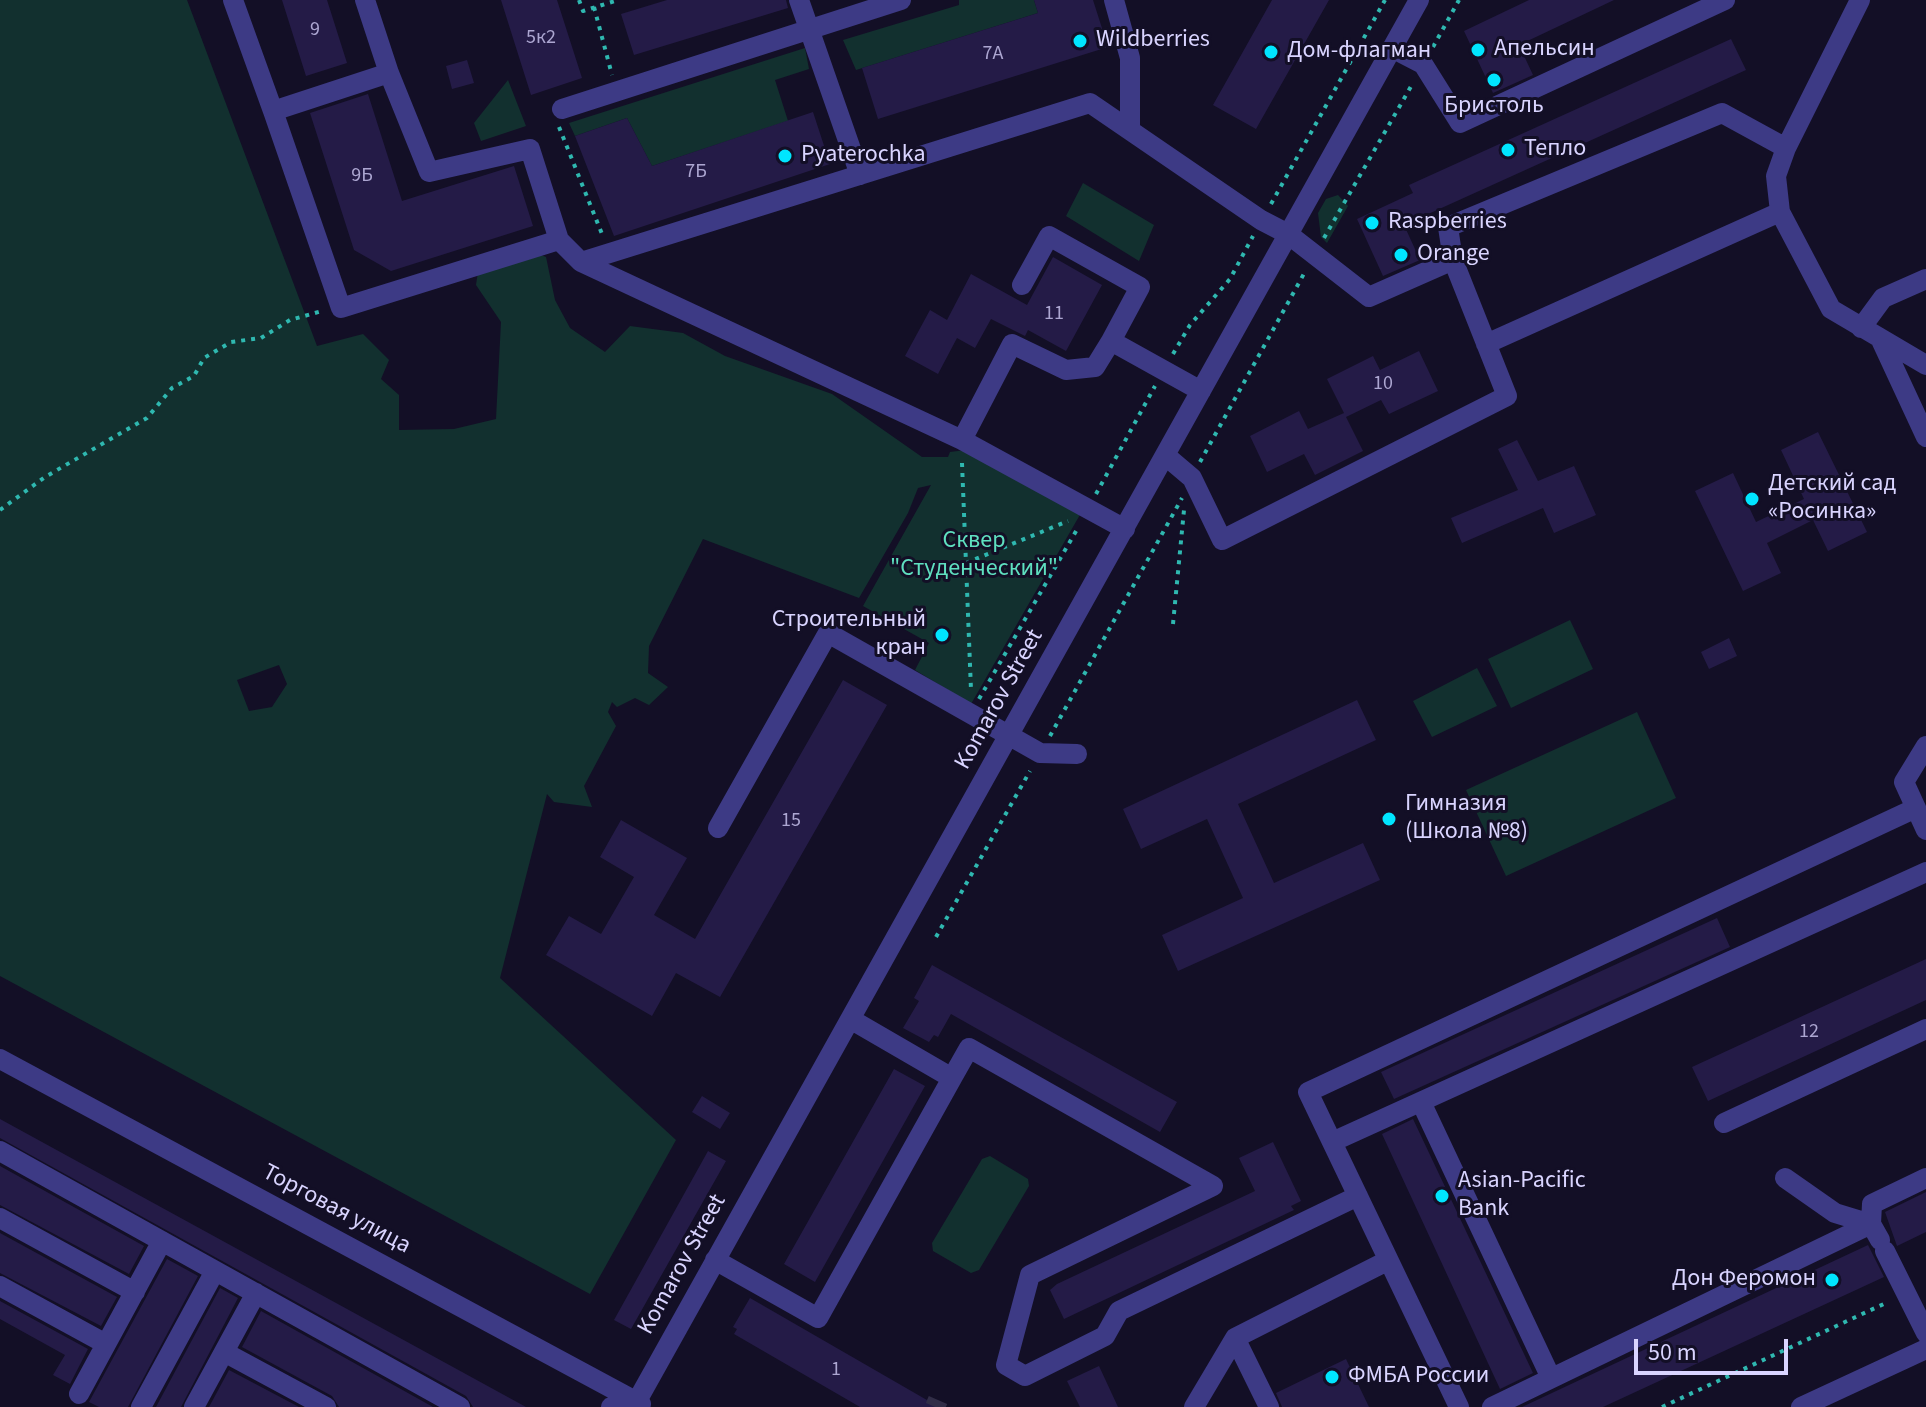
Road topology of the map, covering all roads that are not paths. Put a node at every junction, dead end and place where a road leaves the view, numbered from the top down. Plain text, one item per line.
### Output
1 (233, 0) edge
2 (365, 0) edge
3 (799, 0) edge
4 (901, 0) edge
5 (1114, 0) edge
6 (1419, 0) edge
7 (1725, 0) edge
8 (1860, 0) edge
9 (811, 31) junction
10 (1392, 48) junction
11 (389, 73) junction
12 (273, 111) junction
13 (559, 113) road end
14 (1130, 129) junction
15 (1786, 148) junction
16 (860, 175) junction
17 (1780, 212) junction
18 (1288, 234) junction
19 (559, 240) junction
20 (1453, 260) junction
21 (581, 262) junction
22 (1926, 279) edge
23 (1022, 285) dead end
24 (1861, 328) junction
25 (1881, 340) junction
26 (1111, 341) junction
27 (1486, 344) junction
28 (1923, 360) edge
29 (1201, 391) junction
30 (1926, 437) edge
31 (962, 440) junction
32 (1166, 456) junction
33 (1125, 529) junction
34 (1010, 736) junction
35 (1926, 746) edge
36 (1077, 754) dead end
37 (1916, 808) junction
38 (718, 828) dead end
39 (1926, 830) edge
40 (1926, 872) edge
41 (852, 1020) junction
42 (1926, 1029) edge
43 (0, 1059) edge
44 (952, 1078) junction
45 (1421, 1102) junction
46 (1724, 1123) dead end
47 (1332, 1142) junction
48 (0, 1151) edge
49 (1785, 1178) dead end
50 (1926, 1178) edge
51 (1358, 1196) junction
52 (0, 1218) edge
53 (1879, 1238) junction
54 (162, 1241) junction
55 (715, 1260) junction
56 (1387, 1261) junction
57 (215, 1271) junction
58 (0, 1286) edge
59 (135, 1292) junction
60 (256, 1293) junction
61 (1926, 1333) edge
62 (1235, 1338) junction
63 (106, 1344) junction
64 (1926, 1349) edge
65 (224, 1352) junction
66 (1551, 1378) junction
67 (79, 1394) dead end
68 (642, 1404) edge
69 (141, 1407) edge
70 (194, 1407) edge
71 (326, 1407) edge
72 (460, 1407) edge
73 (611, 1407) edge
74 (1194, 1407) edge
75 (1269, 1407) edge
76 (1459, 1407) edge
77 (1492, 1407) edge
78 (1801, 1407) edge

1 - 12 street
2 - 11 street
3 - 9 street
4 - 9 street
5 - 14 street
6 - 10 street, Komarov Street
7 - 10 street
8 - 15 street
9 - 13 street
9 - 16 street
10 - 18 street, Komarov Street
11 - 12 street
11 - 19 street
12 - 19 street
14 - 16 street
14 - 18 street
15 - 17 street
15 - 20 street
16 - 21 street
17 - 24 street
17 - 27 street
18 - 20 street
18 - 29 street, Komarov Street
19 - 21 street
20 - 27 street
21 - 31 street
22 - 24 street
23 - 26 street
24 - 25 street
25 - 28 street
25 - 30 street
26 - 29 street
26 - 31 street
27 - 32 street
29 - 32 street, Komarov Street
31 - 33 street
32 - 33 street, Komarov Street
33 - 34 street, Komarov Street
34 - 36 street
34 - 38 street
34 - 41 street, Komarov Street
35 - 37 street
37 - 39 street
37 - 47 street
40 - 45 street
41 - 44 street
41 - 55 street, Komarov Street
42 - 46 street
43 - 68 street, Торговая улица
44 - 51 street
44 - 55 street
45 - 47 street
45 - 66 street
47 - 51 street
48 - 54 street
49 - 53 street
50 - 53 street
51 - 56 street
52 - 59 street
53 - 61 street
53 - 66 street
54 - 57 street
54 - 59 street
55 - 68 street, Komarov Street
56 - 62 street
56 - 76 street
57 - 60 street
57 - 69 street
58 - 63 street
59 - 63 street
60 - 65 street
60 - 72 street
62 - 74 street
62 - 75 street
63 - 67 street
64 - 78 street
65 - 70 street
65 - 71 street
66 - 77 street
68 - 73 street

